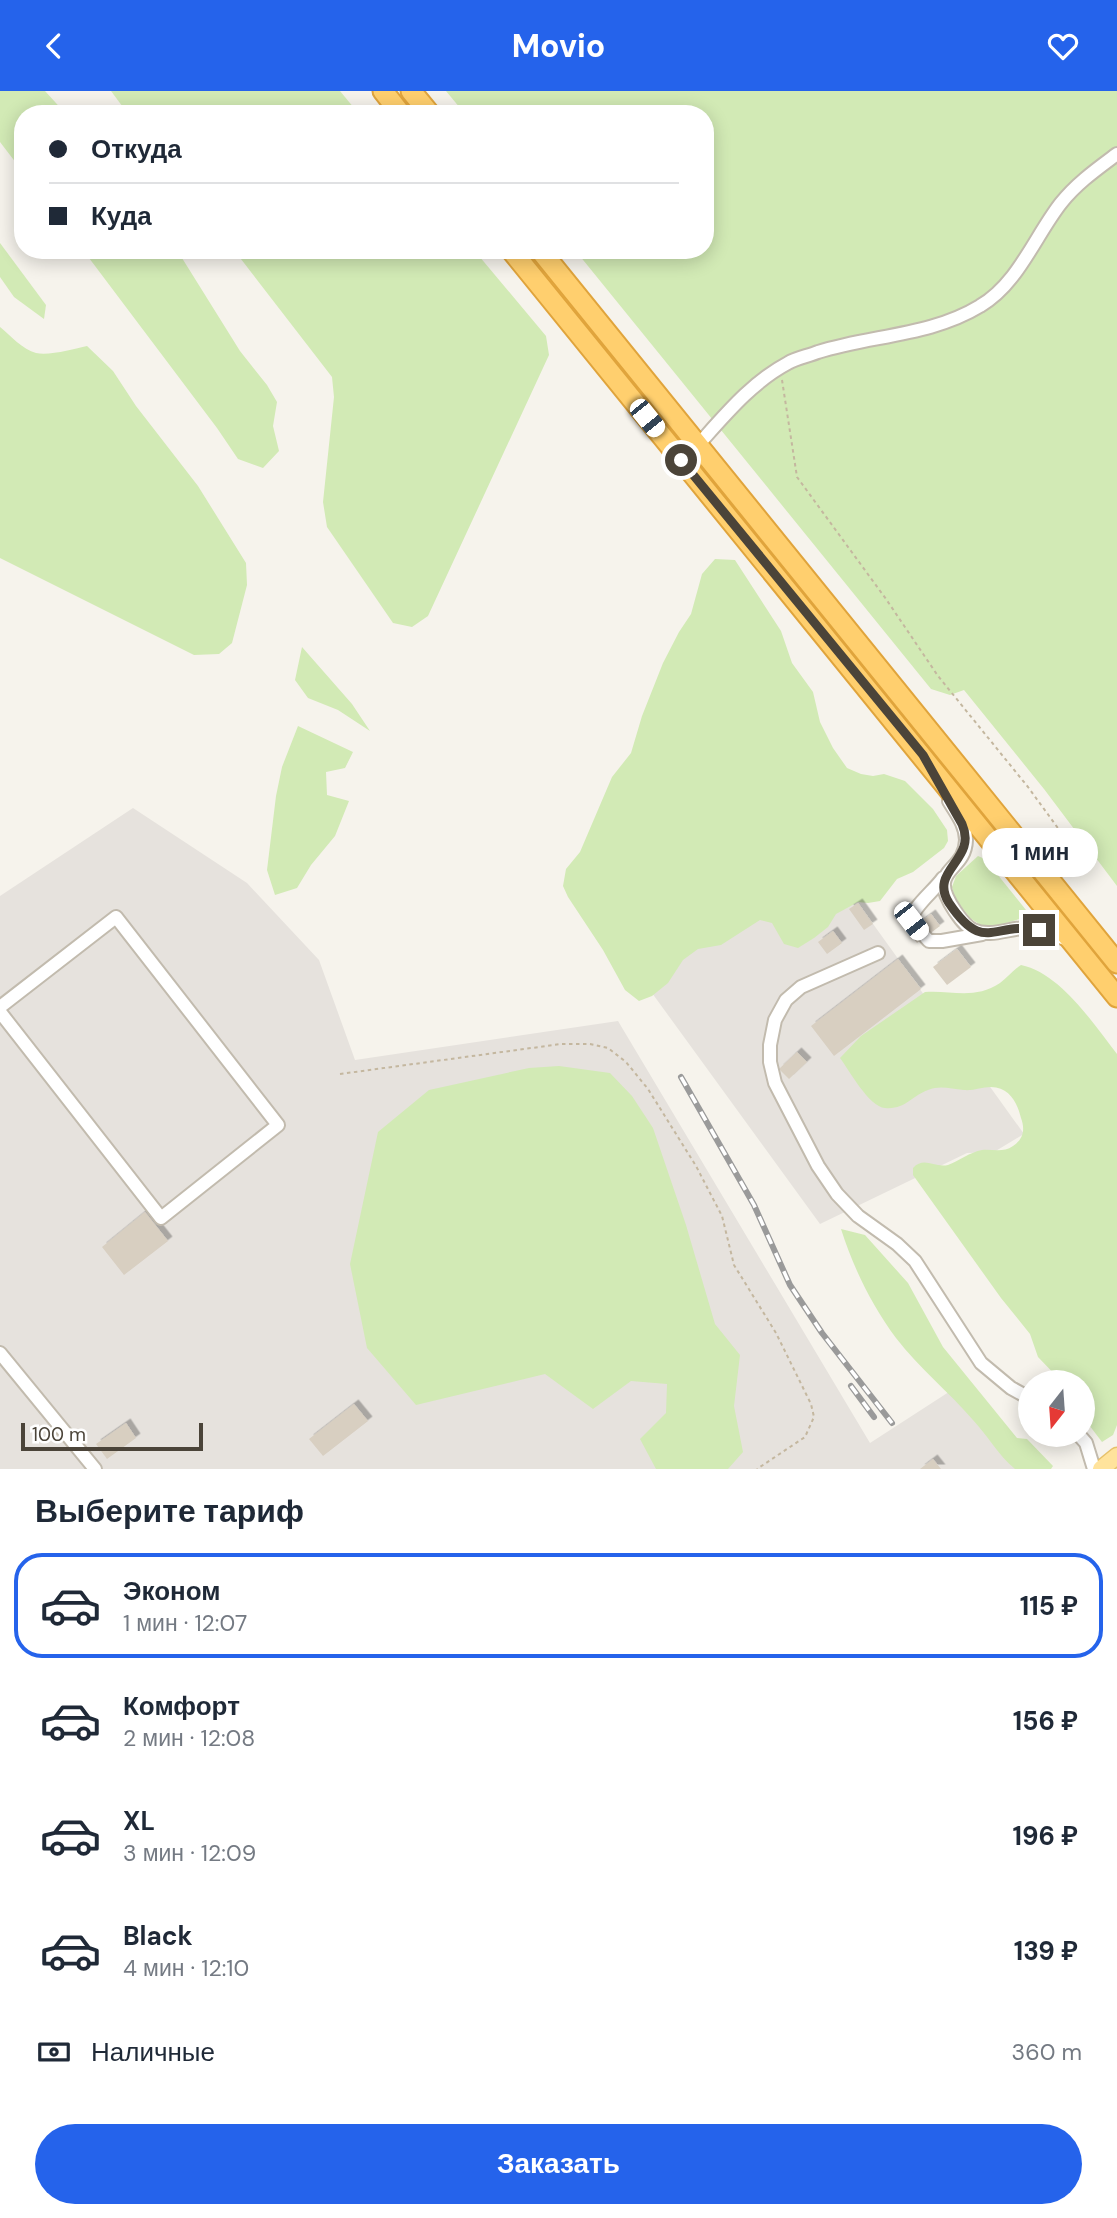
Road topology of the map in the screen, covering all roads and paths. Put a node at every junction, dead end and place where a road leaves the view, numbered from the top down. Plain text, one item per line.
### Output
1 (383, 91) edge
2 (411, 91) edge
3 (394, 105) edge
4 (423, 105) edge
5 (1117, 154) edge
6 (518, 259) edge
7 (547, 259) edge
8 (780, 368) junction
9 (698, 445) junction
10 (923, 755) junction
11 (1087, 868) dead end
12 (946, 875) junction
13 (988, 933) junction
14 (1071, 941) junction
15 (878, 954) dead end
16 (1117, 963) edge
17 (1117, 997) edge
18 (0, 1010) edge
19 (340, 1074) dead end
20 (0, 1353) edge
21 (1018, 1391) edge
22 (1087, 1447) edge
23 (1117, 1456) edge
24 (95, 1469) edge
25 (757, 1469) edge
26 (1094, 1469) edge
27 (1101, 1469) edge

1 - 3 highway
2 - 4 highway
5 - 8 lane
6 - 10 highway
7 - 9 highway
8 - 9 lane
8 - 11 path
9 - 16 highway
10 - 12 lane
10 - 14 highway
12 - 13 lane
12 - 13 lane
13 - 14 lane
14 - 17 highway
15 - 21 lane
18 - 18 lane
19 - 25 path
20 - 24 lane
22 - 26 lane
23 - 27 main road

